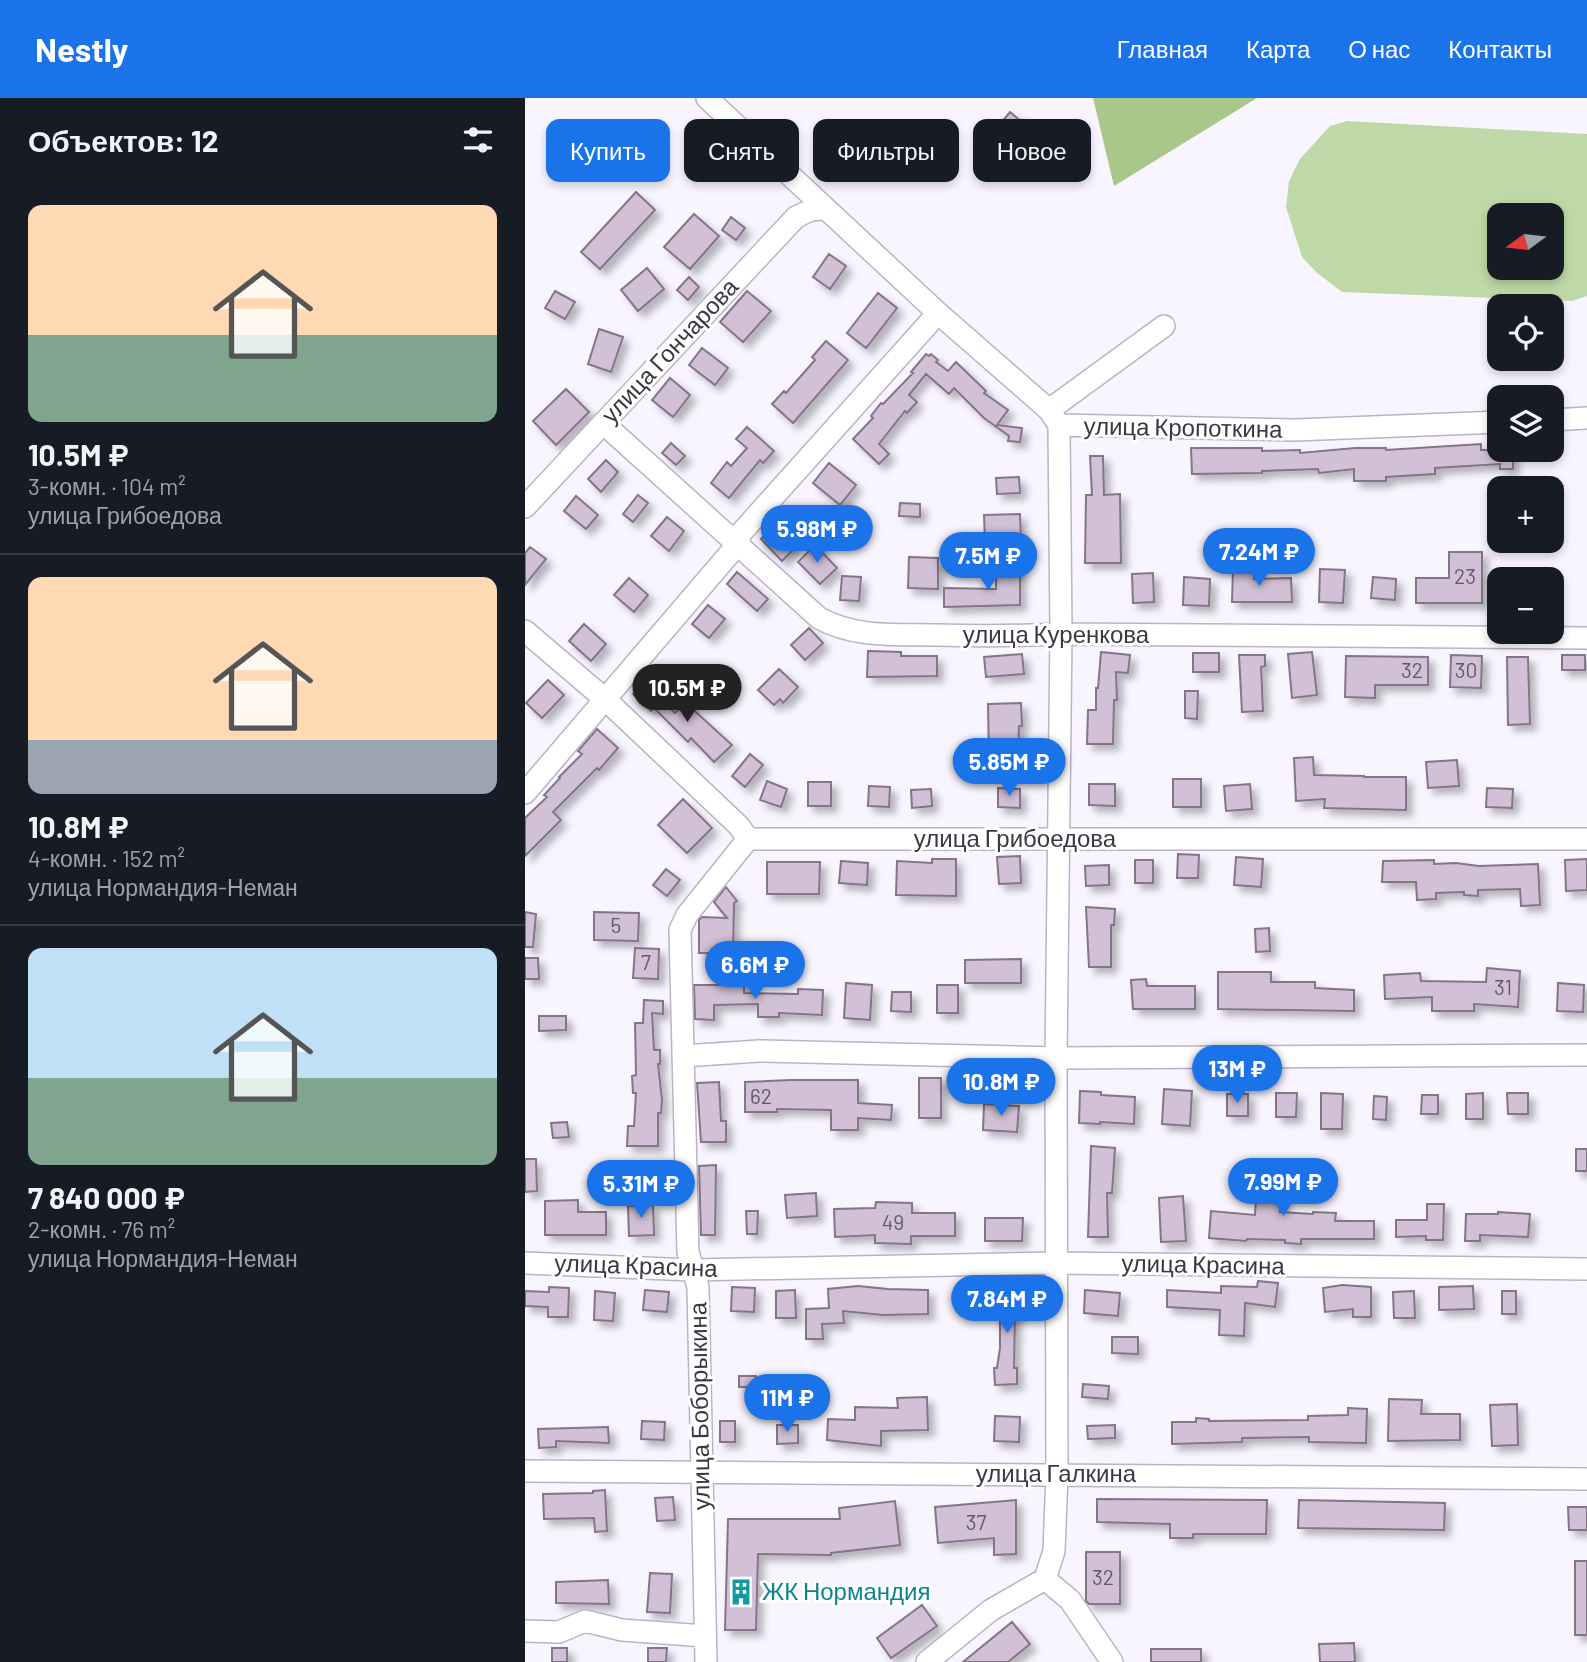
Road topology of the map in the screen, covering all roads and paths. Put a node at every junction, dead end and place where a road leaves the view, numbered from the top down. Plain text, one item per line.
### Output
1 (707, 98) edge
2 (824, 209) junction
3 (938, 313) junction
4 (1164, 326) dead end
5 (1054, 417) junction
6 (1587, 418) edge
7 (1564, 419) edge
8 (603, 423) junction
9 (1487, 423) edge
10 (525, 507) edge
11 (737, 545) junction
12 (525, 631) edge
13 (1061, 634) junction
14 (1587, 638) edge
15 (606, 700) junction
16 (525, 793) edge
17 (748, 839) junction
18 (1587, 839) edge
19 (1059, 840) junction
20 (1587, 1055) edge
21 (683, 1056) junction
22 (1056, 1058) junction
23 (525, 1263) edge
24 (1056, 1263) junction
25 (1587, 1269) edge
26 (692, 1270) junction
27 (525, 1471) edge
28 (701, 1473) junction
29 (1057, 1474) junction
30 (1587, 1479) edge
31 (1045, 1579) junction
32 (525, 1631) edge
33 (705, 1636) junction
34 (706, 1662) edge
35 (927, 1662) edge
36 (1112, 1662) edge

1 - 2 street, улица Кропоткина
2 - 3 street, улица Кропоткина
2 - 8 street, улица Гончарова
3 - 5 street, улица Кропоткина
3 - 11 street
4 - 5 street
5 - 9 street, улица Кропоткина
5 - 13 street
6 - 7 street
8 - 10 street, улица Гончарова
8 - 11 street, улица Куренкова
11 - 13 street, улица Куренкова
11 - 15 street
12 - 15 street
13 - 14 street, улица Куренкова
13 - 19 street
15 - 16 street
15 - 17 street
17 - 19 street, улица Грибоедова
17 - 21 street, улица Боборыкина
18 - 19 street, улица Грибоедова
19 - 22 street
20 - 22 street
21 - 22 street
21 - 26 street, улица Боборыкина
22 - 24 street
23 - 26 street, улица Красина
24 - 25 street, улица Красина
24 - 26 street, улица Красина
24 - 29 street
26 - 28 street, улица Боборыкина
27 - 28 street, улица Галкина
28 - 29 street, улица Галкина
28 - 33 street, улица Боборыкина
29 - 30 street, улица Галкина
29 - 31 street
31 - 35 street
31 - 36 street
32 - 33 street
33 - 34 street, улица Боборыкина

